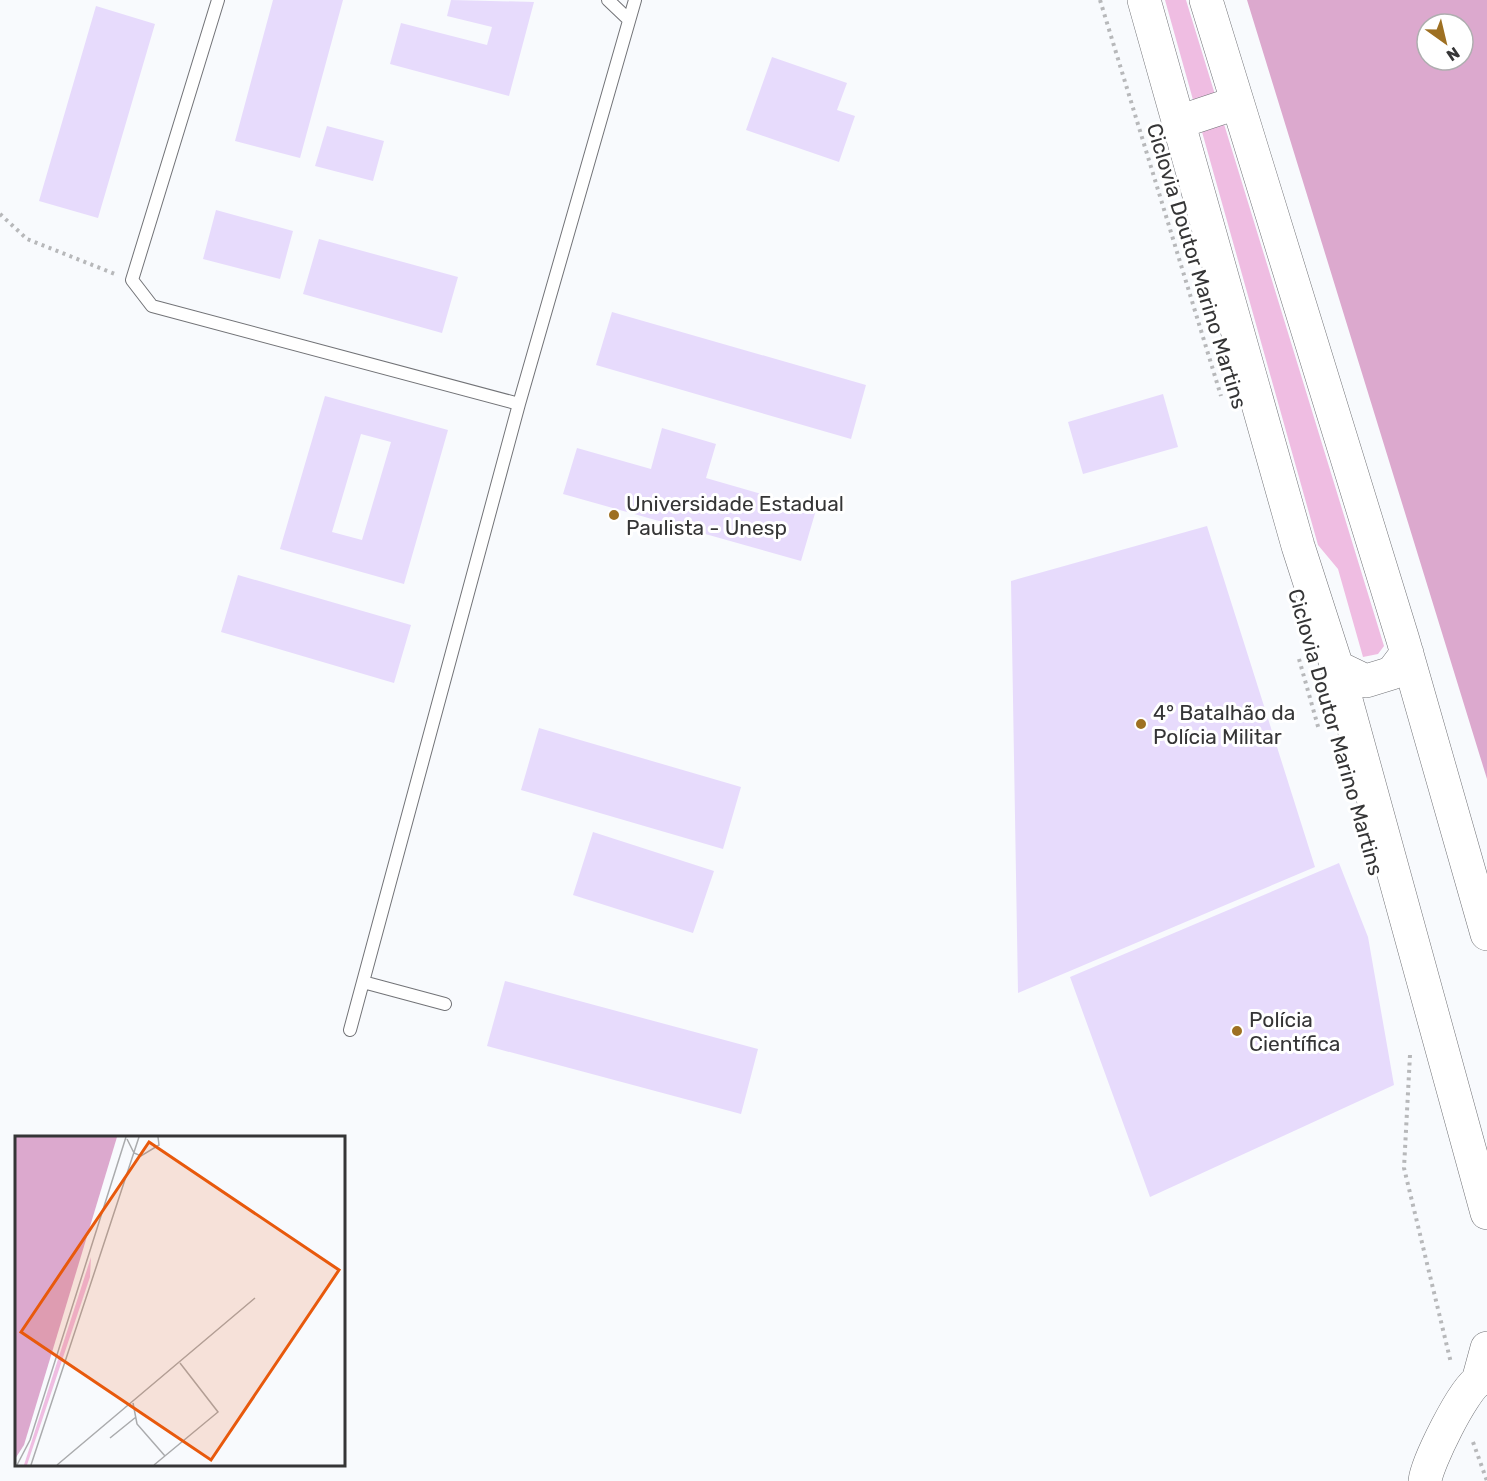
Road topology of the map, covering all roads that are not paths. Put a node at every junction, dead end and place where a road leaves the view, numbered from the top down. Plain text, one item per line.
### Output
1 (218, 0) edge
2 (608, 0) edge
3 (635, 0) edge
4 (1144, 0) edge
5 (1206, 0) edge
6 (629, 20) junction
7 (1236, 103) junction
8 (1179, 122) junction
9 (519, 404) junction
10 (1407, 653) junction
11 (1337, 667) junction
12 (1487, 934) edge
13 (363, 982) junction
14 (445, 1004) dead end
15 (350, 1030) dead end
16 (1487, 1213) edge
17 (1487, 1348) edge
18 (1475, 1388) edge
19 (1425, 1481) edge

1 - 9 lane
2 - 6 lane
3 - 6 lane
4 - 8 main road
5 - 7 main road
6 - 9 lane
7 - 8 main road
7 - 10 main road
8 - 11 main road
9 - 13 lane
10 - 11 main road
10 - 12 main road
11 - 16 main road
13 - 14 lane
13 - 15 lane
17 - 18 main road
18 - 19 main road

